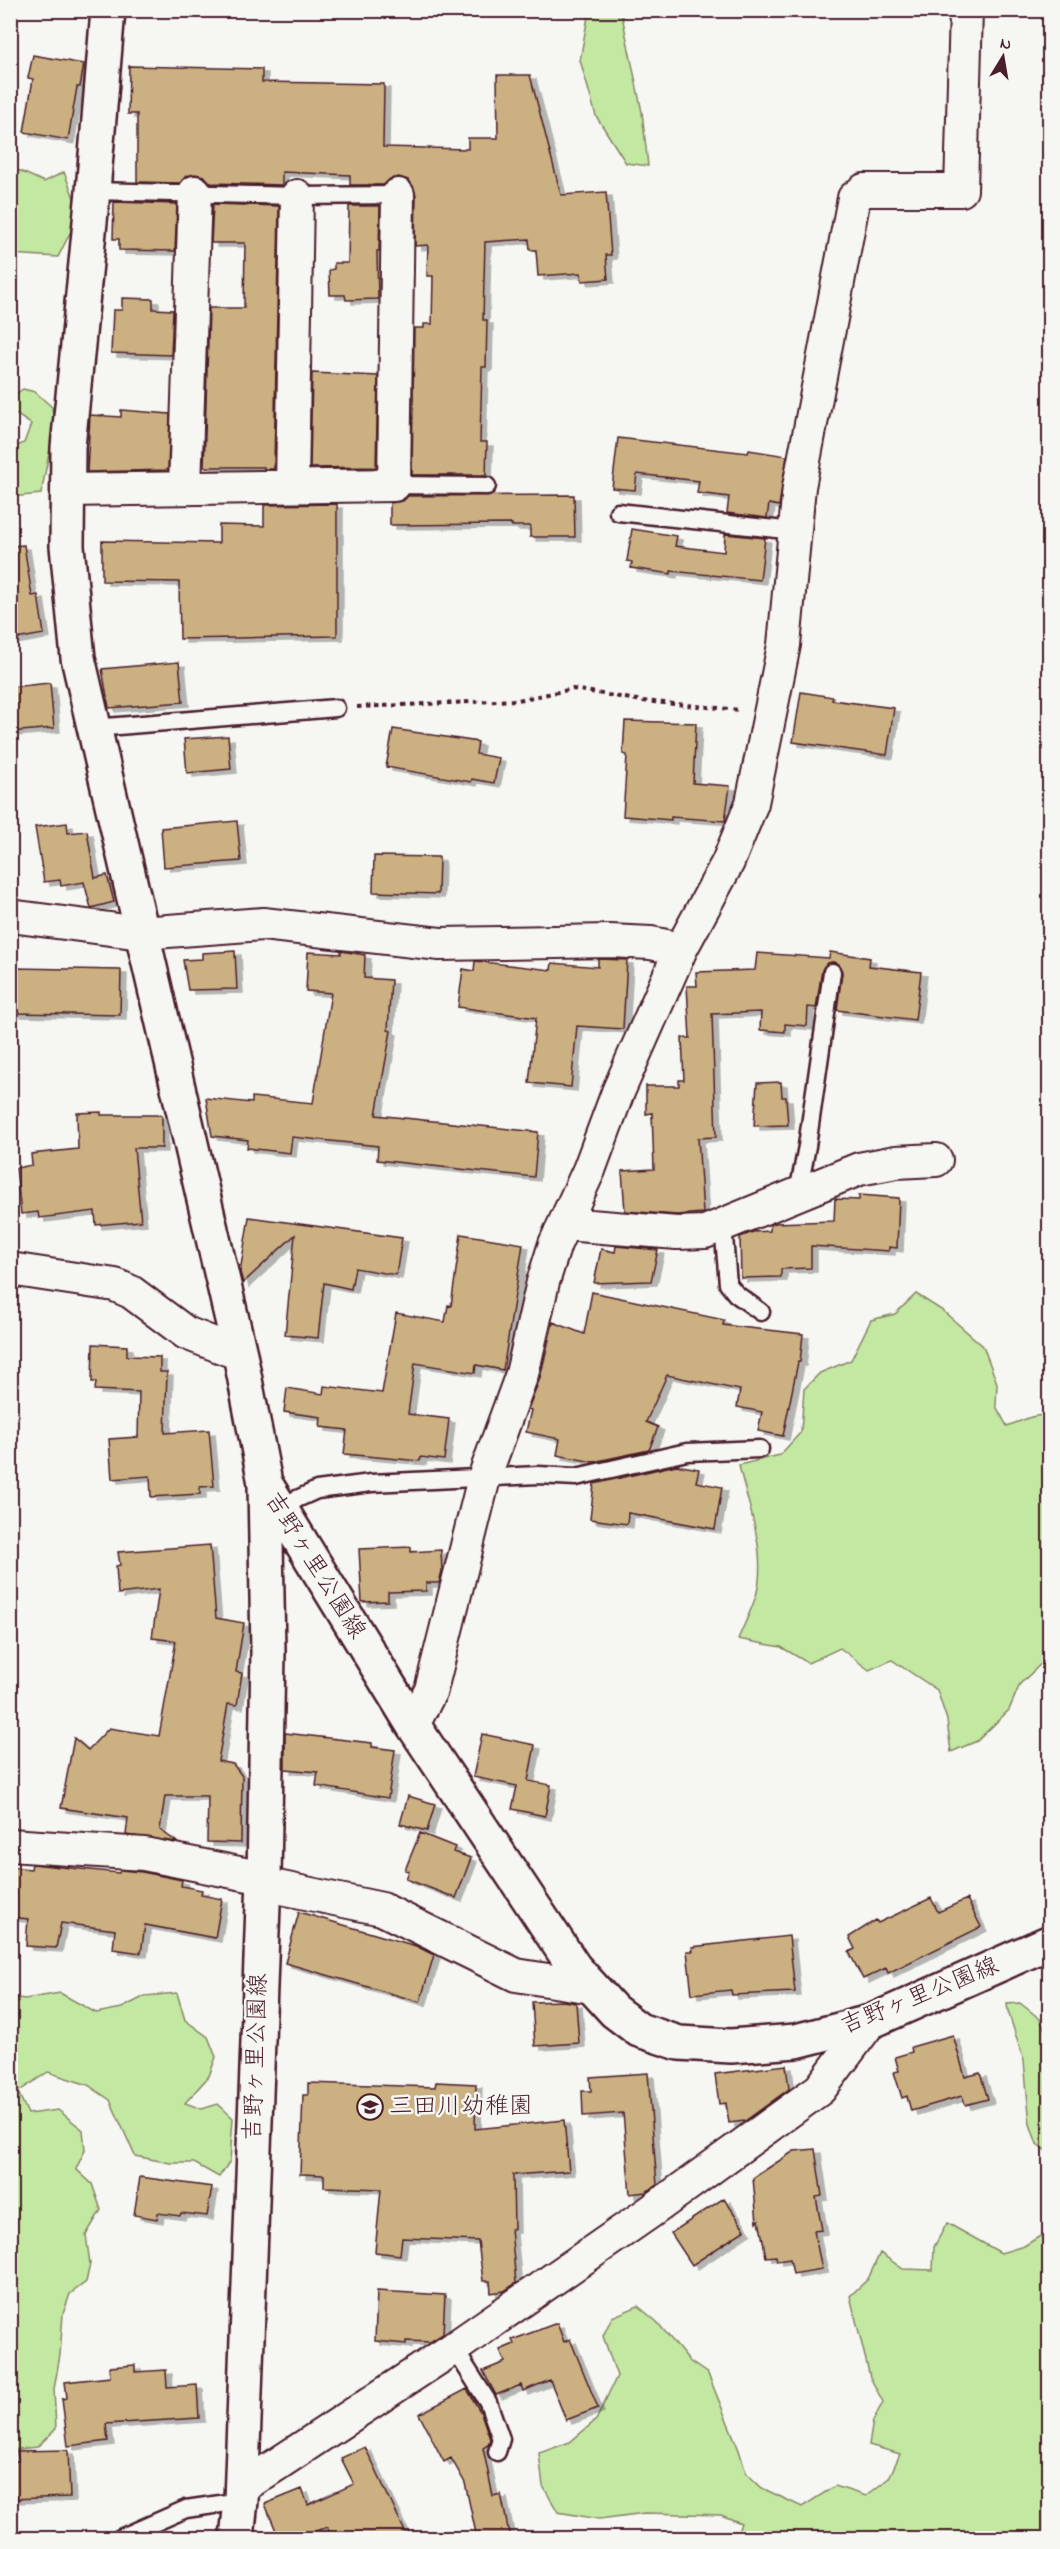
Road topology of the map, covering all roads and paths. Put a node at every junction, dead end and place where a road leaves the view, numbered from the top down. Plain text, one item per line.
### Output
1 (108, 10) edge
2 (966, 10) edge
3 (93, 191) junction
4 (195, 192) junction
5 (399, 195) joint
6 (297, 196) junction
7 (394, 484) junction
8 (292, 486) junction
9 (487, 486) dead end
10 (184, 488) junction
11 (68, 489) junction
12 (618, 512) dead end
13 (794, 531) junction
14 (336, 708) joint
15 (771, 714) junction
16 (94, 728) junction
17 (10, 916) edge
18 (141, 933) junction
19 (681, 949) junction
20 (832, 972) dead end
21 (936, 1160) dead end
22 (798, 1193) junction
23 (565, 1224) junction
24 (723, 1225) junction
25 (10, 1269) edge
26 (761, 1312) dead end
27 (240, 1354) junction
28 (760, 1449) dead end
29 (484, 1478) junction
30 (272, 1495) junction
31 (413, 1725) junction
32 (10, 1845) edge
33 (264, 1881) junction
34 (1050, 1942) edge
35 (592, 1988) junction
36 (870, 2022) junction
37 (454, 2348) junction
38 (497, 2452) dead end
39 (241, 2494) junction
40 (120, 2538) edge
41 (237, 2538) edge

1 - 3 main road
2 - 13 street
3 - 4 lane
3 - 11 main road
4 - 6 lane
4 - 10 street
5 - 6 lane
5 - 7 street
6 - 8 street
7 - 8 street
7 - 9 lane
8 - 10 street
10 - 11 street
11 - 16 main road
12 - 13 lane
13 - 15 street
14 - 15 path
14 - 16 lane
15 - 19 street
16 - 18 main road
17 - 18 street
18 - 19 street
18 - 27 main road
19 - 23 street
20 - 22 lane
21 - 22 street
22 - 24 street
23 - 24 street
23 - 29 street
24 - 26 lane
25 - 27 street
27 - 30 main road
28 - 29 lane
29 - 30 lane
29 - 31 street
30 - 31 main road, 吉野ヶ里公園線
30 - 33 main road, 吉野ヶ里公園線
31 - 35 main road, 吉野ヶ里公園線
32 - 33 street
33 - 35 street
33 - 39 main road, 吉野ヶ里公園線
34 - 36 main road, 吉野ヶ里公園線
35 - 36 main road, 吉野ヶ里公園線
36 - 37 street
37 - 38 lane
37 - 39 street
39 - 40 lane
39 - 41 main road, 吉野ヶ里公園線

